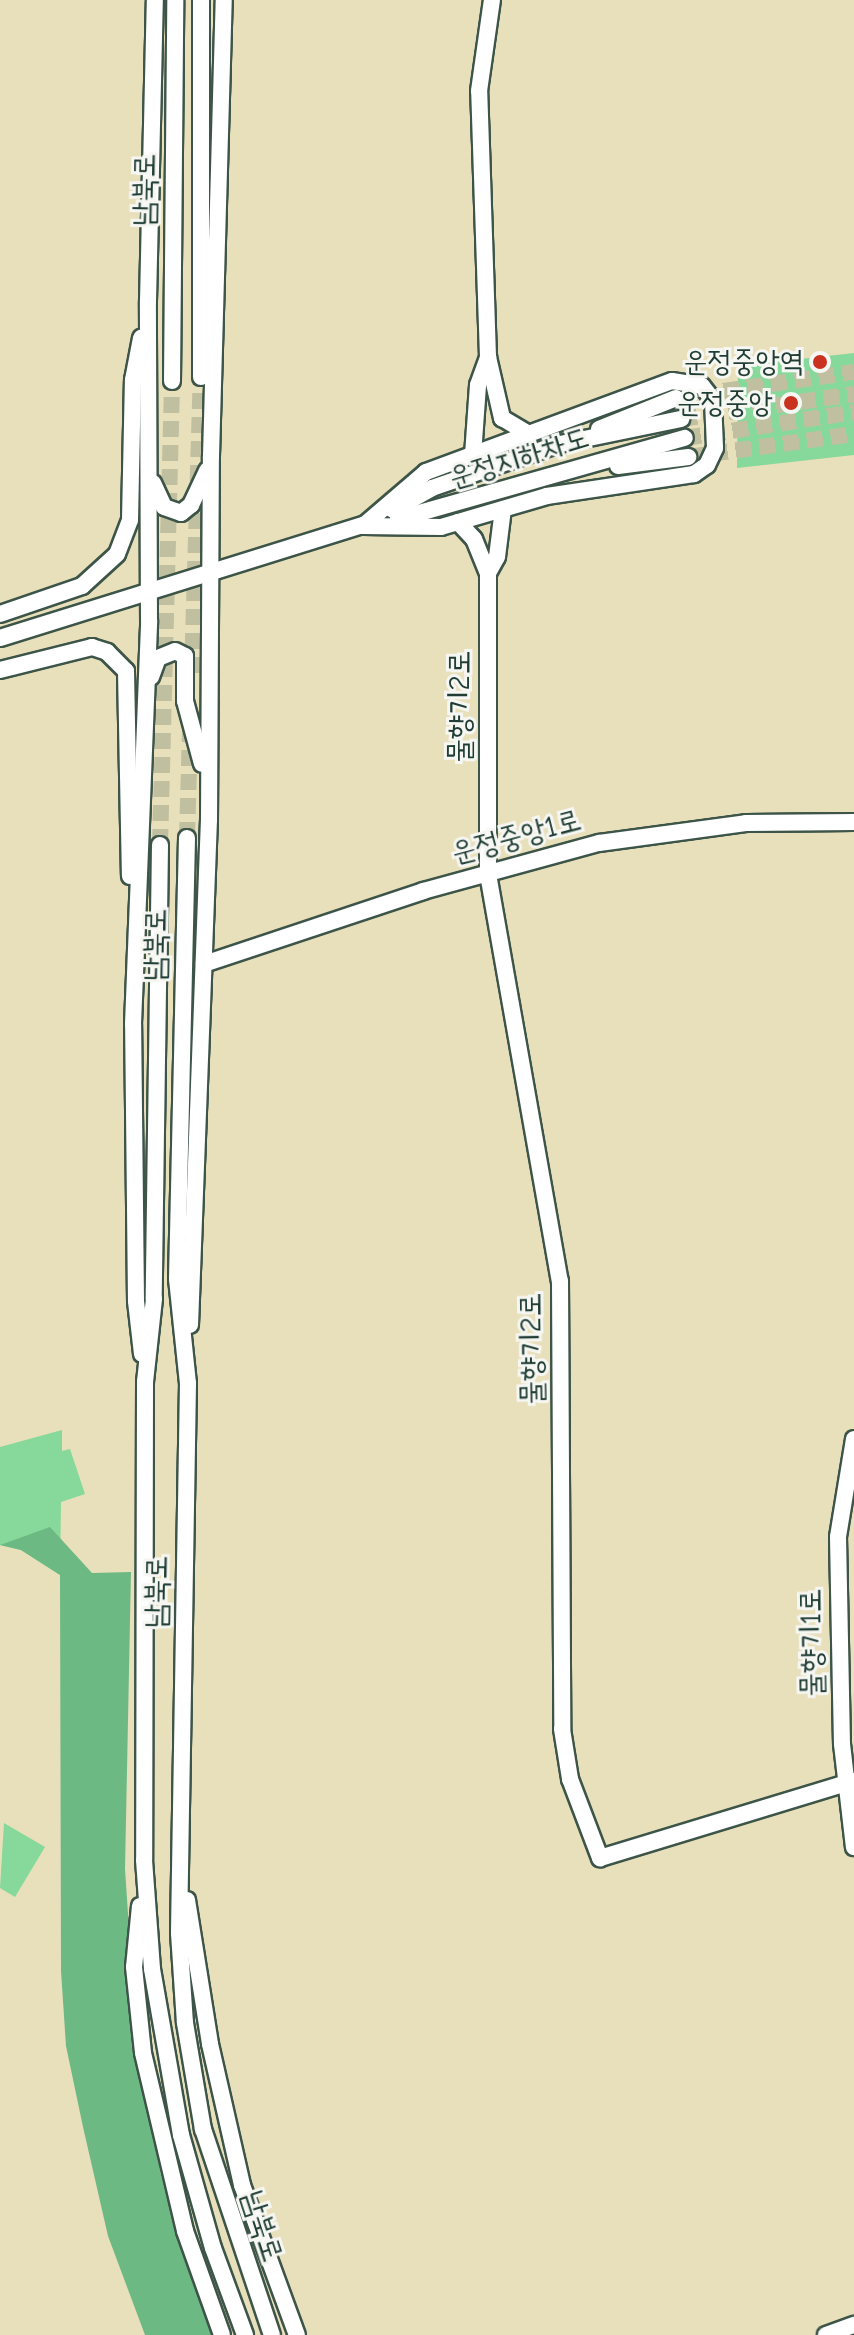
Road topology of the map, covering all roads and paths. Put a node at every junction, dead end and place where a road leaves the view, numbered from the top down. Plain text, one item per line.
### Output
1 (155, 0) edge
2 (175, 0) edge
3 (201, 0) edge
4 (224, 0) edge
5 (492, 0) edge
6 (148, 301) junction
7 (488, 357) junction
8 (201, 377) tunnel mouth
9 (172, 381) tunnel mouth
10 (676, 398) tunnel mouth
11 (681, 419) tunnel mouth
12 (529, 434) junction
13 (685, 438) tunnel mouth
14 (560, 444) junction
15 (473, 455) junction
16 (211, 456) junction
17 (688, 457) tunnel mouth
18 (561, 473) junction
19 (149, 474) junction
20 (503, 509) junction
21 (458, 522) junction
22 (366, 525) junction
23 (210, 571) junction
24 (488, 573) junction
25 (150, 591) junction
26 (0, 614) edge
27 (0, 638) edge
28 (0, 670) edge
29 (147, 686) junction
30 (209, 801) junction
31 (854, 822) edge
32 (187, 838) tunnel mouth
33 (160, 845) tunnel mouth
34 (488, 874) junction
35 (138, 956) junction
36 (204, 964) junction
37 (145, 1382) junction
38 (188, 1383) junction
39 (854, 1439) edge
40 (850, 1782) edge
41 (854, 1847) edge
42 (144, 1860) junction
43 (180, 1862) junction
44 (854, 2325) edge
45 (222, 2335) edge
46 (245, 2335) edge
47 (272, 2335) edge
48 (297, 2335) edge
49 (826, 2335) edge

1 - 6 main road
2 - 9 main road, 남북로
3 - 8 main road, 남북로
4 - 16 main road
5 - 7 main road
6 - 19 main road
6 - 26 main road
7 - 12 main road
7 - 15 main road
10 - 14 main road
11 - 14 main road
12 - 15 main road
12 - 20 main road
13 - 18 main road, 운정지하차도
14 - 22 main road
15 - 22 main road
16 - 19 main road
16 - 23 main road
17 - 18 main road
18 - 22 main road, 운정지하차도
19 - 25 main road
20 - 21 main road
20 - 24 main road
21 - 22 main road
21 - 24 main road
22 - 23 main road
23 - 25 main road
23 - 30 main road
24 - 34 main road, 물향기2로
25 - 27 main road
25 - 29 main road
28 - 35 main road
29 - 30 main road
29 - 35 main road
30 - 36 main road
31 - 34 main road, 운정중앙1로
32 - 38 main road, 남북로
33 - 37 main road, 남북로
34 - 36 main road, 운정중앙1로
34 - 40 main road, 물향기2로
35 - 37 main road
36 - 38 main road
37 - 42 main road, 남북로
38 - 43 main road, 남북로
39 - 40 main road, 물향기1로
40 - 41 main road, 물향기1로
42 - 45 main road
42 - 46 main road, 남북로
43 - 47 main road, 남북로
43 - 48 main road
44 - 49 main road

